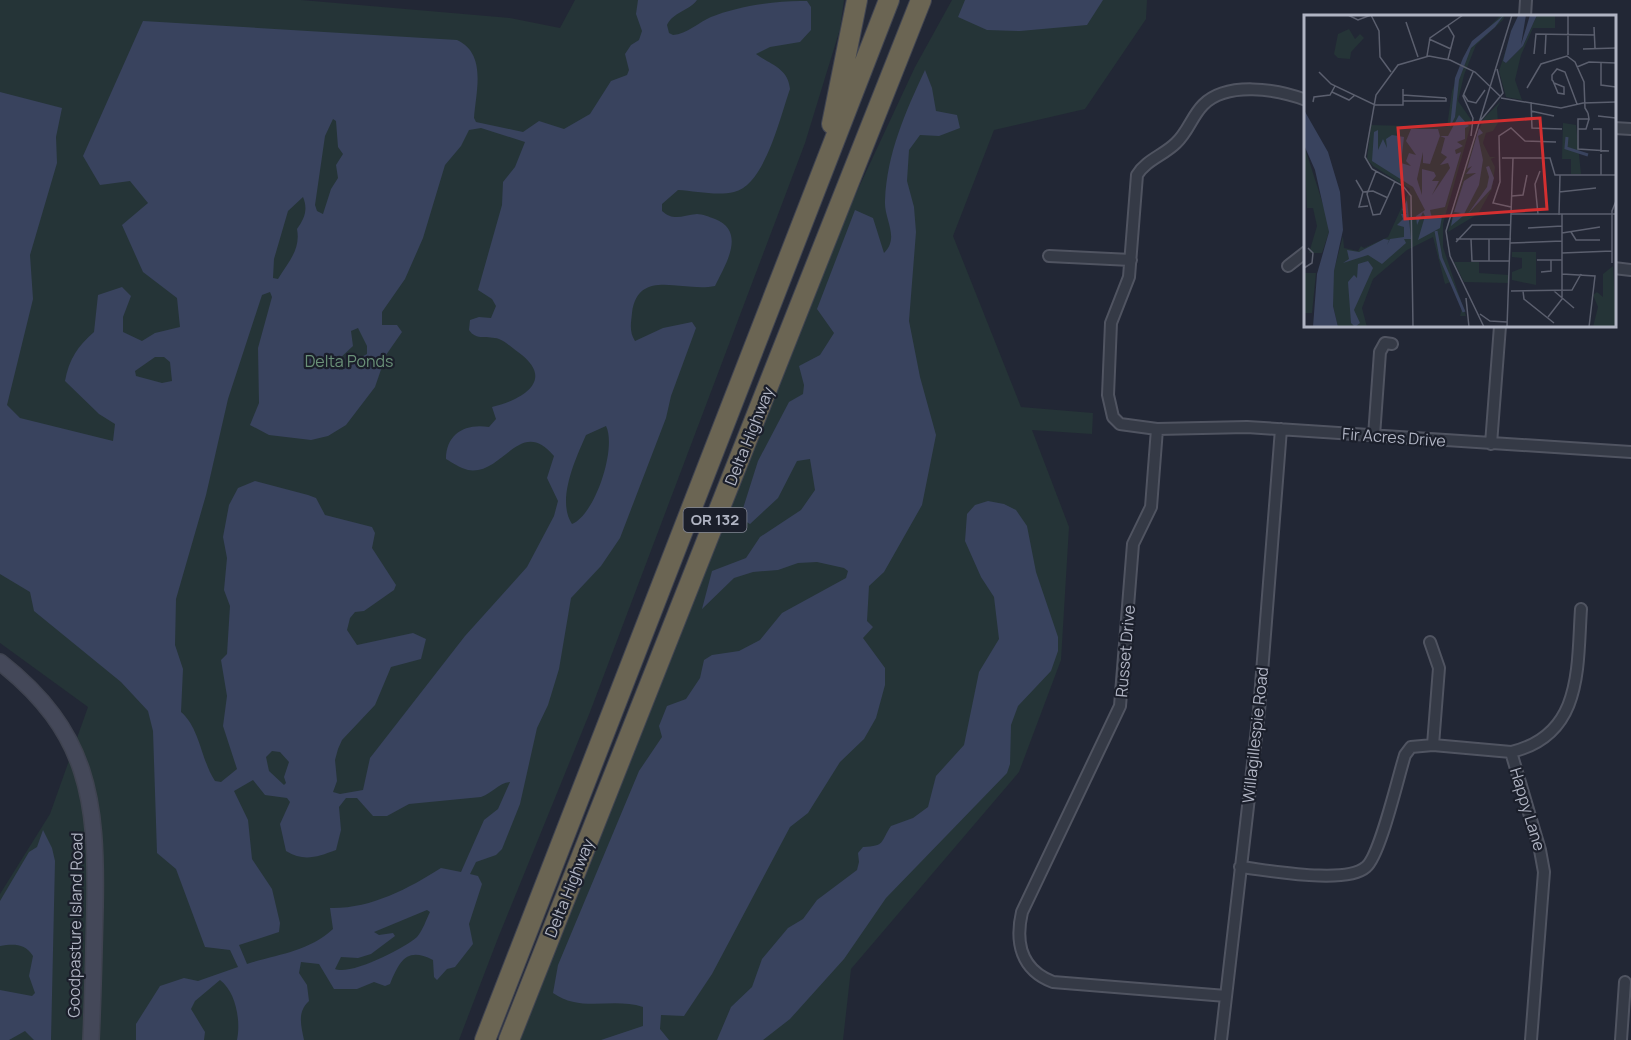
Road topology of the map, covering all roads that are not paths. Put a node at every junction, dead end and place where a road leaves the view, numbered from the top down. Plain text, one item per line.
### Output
1 (857, 0) edge
2 (890, 0) edge
3 (921, 0) edge
4 (936, 0) edge
5 (1526, 0) edge
6 (1525, 15) edge
7 (901, 54) junction
8 (1304, 100) edge
9 (1616, 128) edge
10 (1631, 129) edge
11 (817, 191) junction
12 (1304, 253) edge
13 (1049, 256) dead end
14 (1131, 260) junction
15 (1288, 266) dead end
16 (1616, 268) edge
17 (1631, 270) edge
18 (1500, 327) edge
19 (1392, 344) dead end
20 (1157, 429) junction
21 (1281, 429) junction
22 (1374, 436) junction
23 (1491, 444) junction
24 (1631, 452) edge
25 (1581, 609) dead end
26 (1430, 642) dead end
27 (0, 662) edge
28 (1433, 745) junction
29 (1511, 752) junction
30 (1240, 867) junction
31 (1625, 982) dead end
32 (1226, 996) junction
33 (91, 1040) edge
34 (485, 1040) edge
35 (509, 1040) edge
36 (1221, 1040) edge
37 (1531, 1040) edge
38 (1621, 1040) edge

1 - 11 highway
2 - 11 highway, Delta Highway / OR 132
3 - 7 highway, Delta Highway / OR 132
4 - 7 highway
5 - 6 street
7 - 35 highway, Delta Highway / OR 132
8 - 14 street
9 - 10 street
11 - 34 highway, Delta Highway / OR 132
12 - 15 street
13 - 14 street
14 - 20 street
16 - 17 street
18 - 23 street
19 - 22 street
20 - 21 street, Fir Acres Drive
20 - 32 street, Russet Drive
21 - 22 street, Fir Acres Drive
21 - 30 street, Willagillespie Road
22 - 23 street, Fir Acres Drive
23 - 24 street, Fir Acres Drive
25 - 29 street, Happy Lane
26 - 28 street
27 - 33 main road, Goodpasture Island Road
28 - 29 street
28 - 30 street
29 - 37 street, Happy Lane
30 - 32 street, Willagillespie Road
31 - 38 street
32 - 36 street, Willagillespie Road

